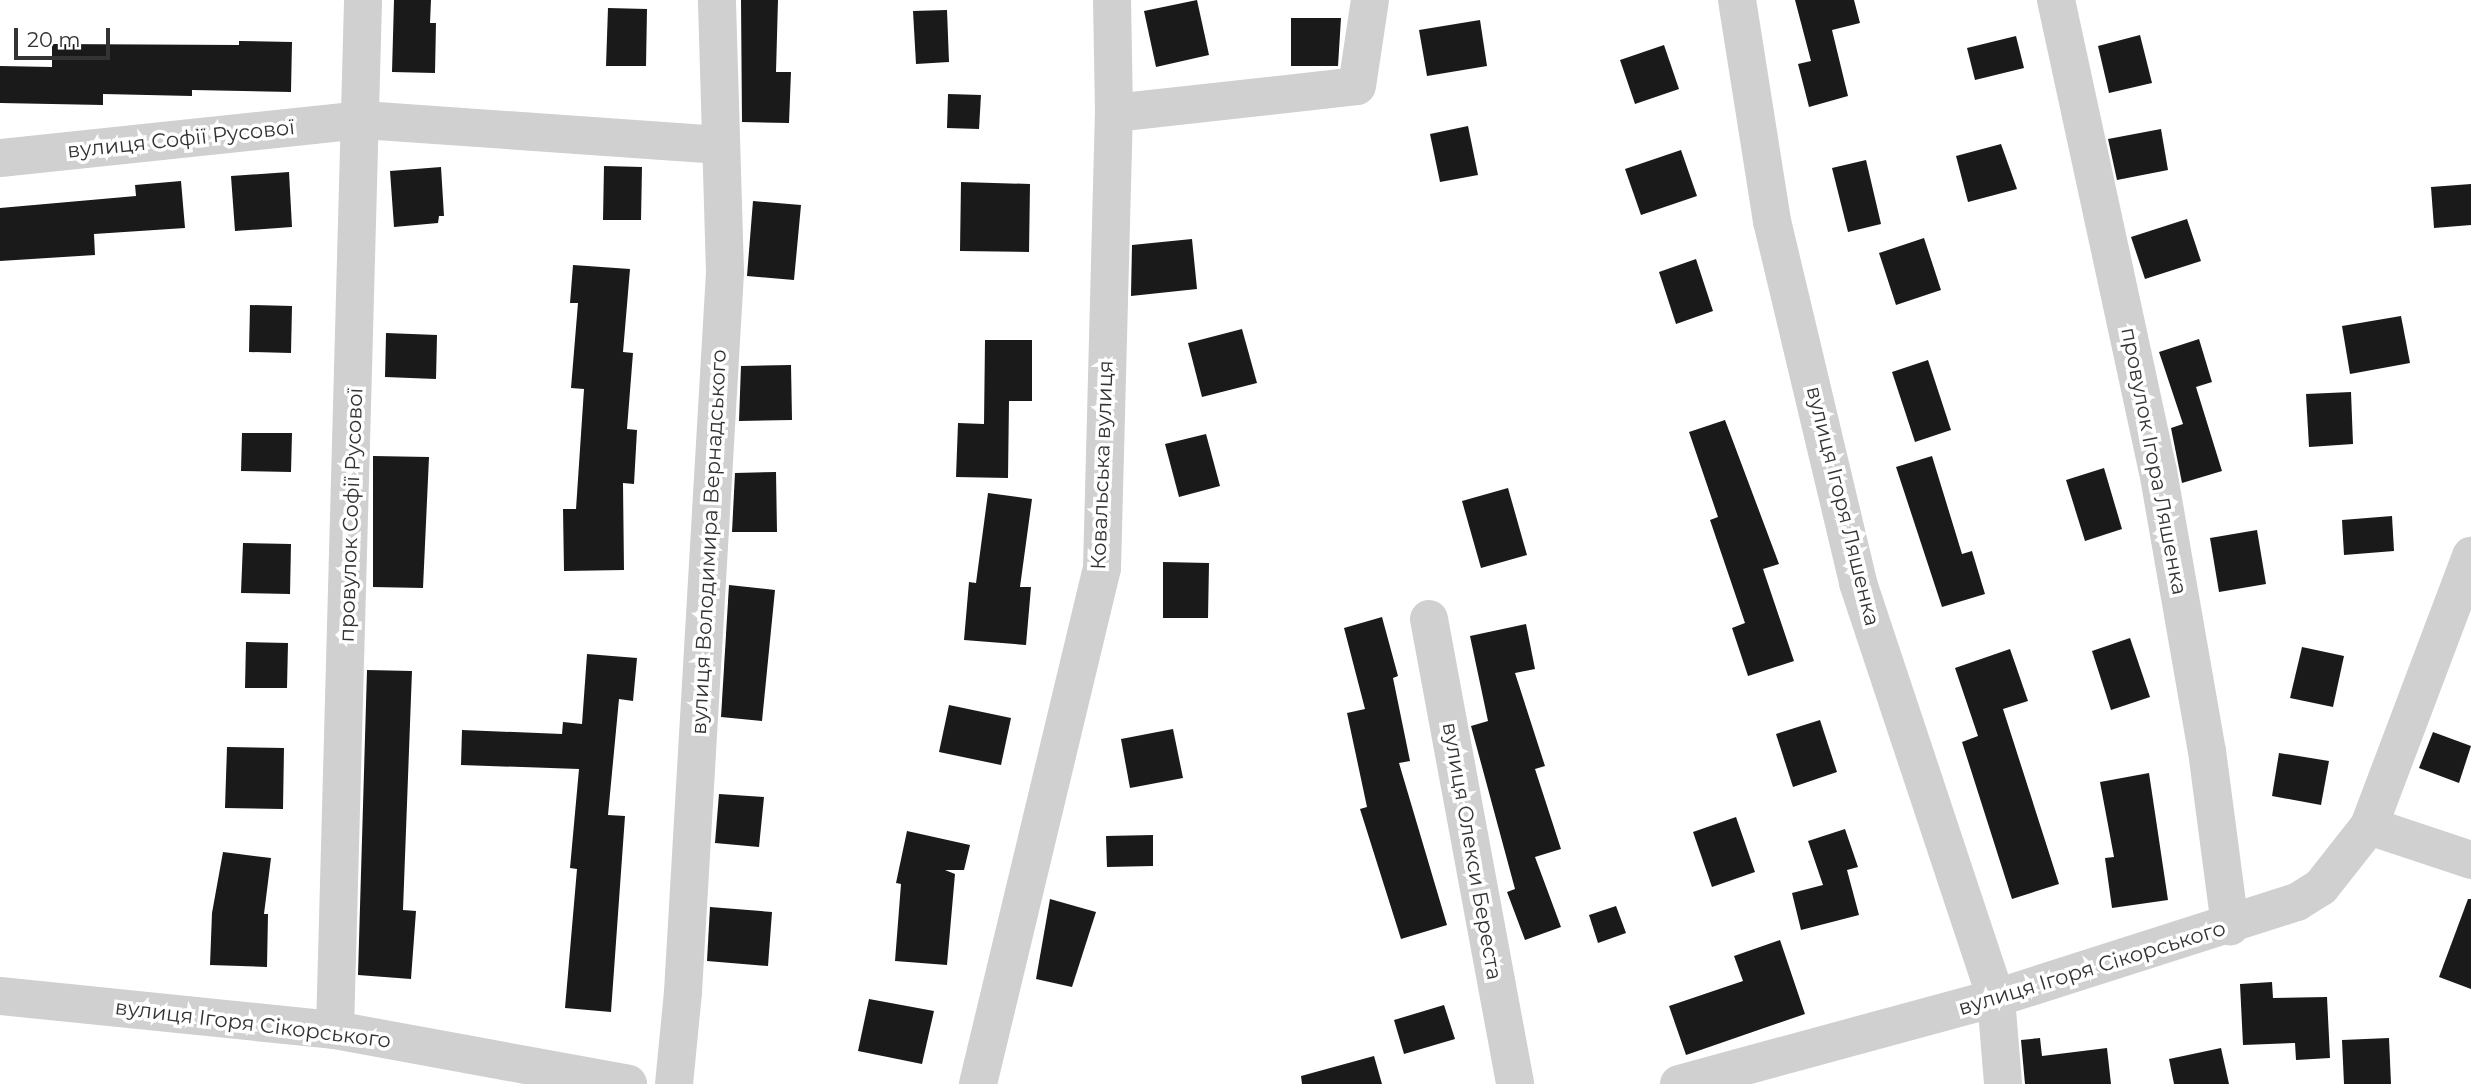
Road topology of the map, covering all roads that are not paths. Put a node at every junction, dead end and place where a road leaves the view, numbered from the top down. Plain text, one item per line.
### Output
1 (363, 0) edge
2 (717, 0) edge
3 (1112, 0) edge
4 (1370, 0) edge
5 (1737, 0) edge
6 (2056, 0) edge
7 (1114, 113) junction
8 (363, 120) junction
9 (720, 145) junction
10 (0, 158) edge
11 (2471, 556) edge
12 (1429, 619) dead end
13 (2369, 826) junction
14 (2471, 860) edge
15 (2230, 926) junction
16 (0, 996) edge
17 (1996, 998) junction
18 (335, 1030) junction
19 (628, 1084) edge
20 (674, 1084) edge
21 (978, 1084) edge
22 (1515, 1084) edge
23 (1679, 1084) edge
24 (2003, 1084) edge

1 - 8 street, провулок Софії Русової
2 - 9 street, вулиця Володимира Вернадського
3 - 7 street, Ковальська вулиця
4 - 7 street
5 - 17 street, вулиця Ігоря Ляшенка
6 - 15 street, провулок Ігора Ляшенка
7 - 21 street, Ковальська вулиця
8 - 9 street, вулиця Софії Русової
8 - 10 street, вулиця Софії Русової
8 - 18 street, провулок Софії Русової
9 - 20 street, вулиця Володимира Вернадського
11 - 13 street, вулиця Ігоря Сікорського
12 - 22 street, вулиця Олекси Береста
13 - 14 street
13 - 15 street, вулиця Ігоря Сікорського
15 - 17 street, вулиця Ігоря Сікорського
16 - 18 street, вулиця Ігоря Сікорського
17 - 23 street, вулиця Ігоря Сікорського
17 - 24 street, вулиця Ігоря Ляшенка
18 - 19 street, вулиця Ігоря Сікорського

